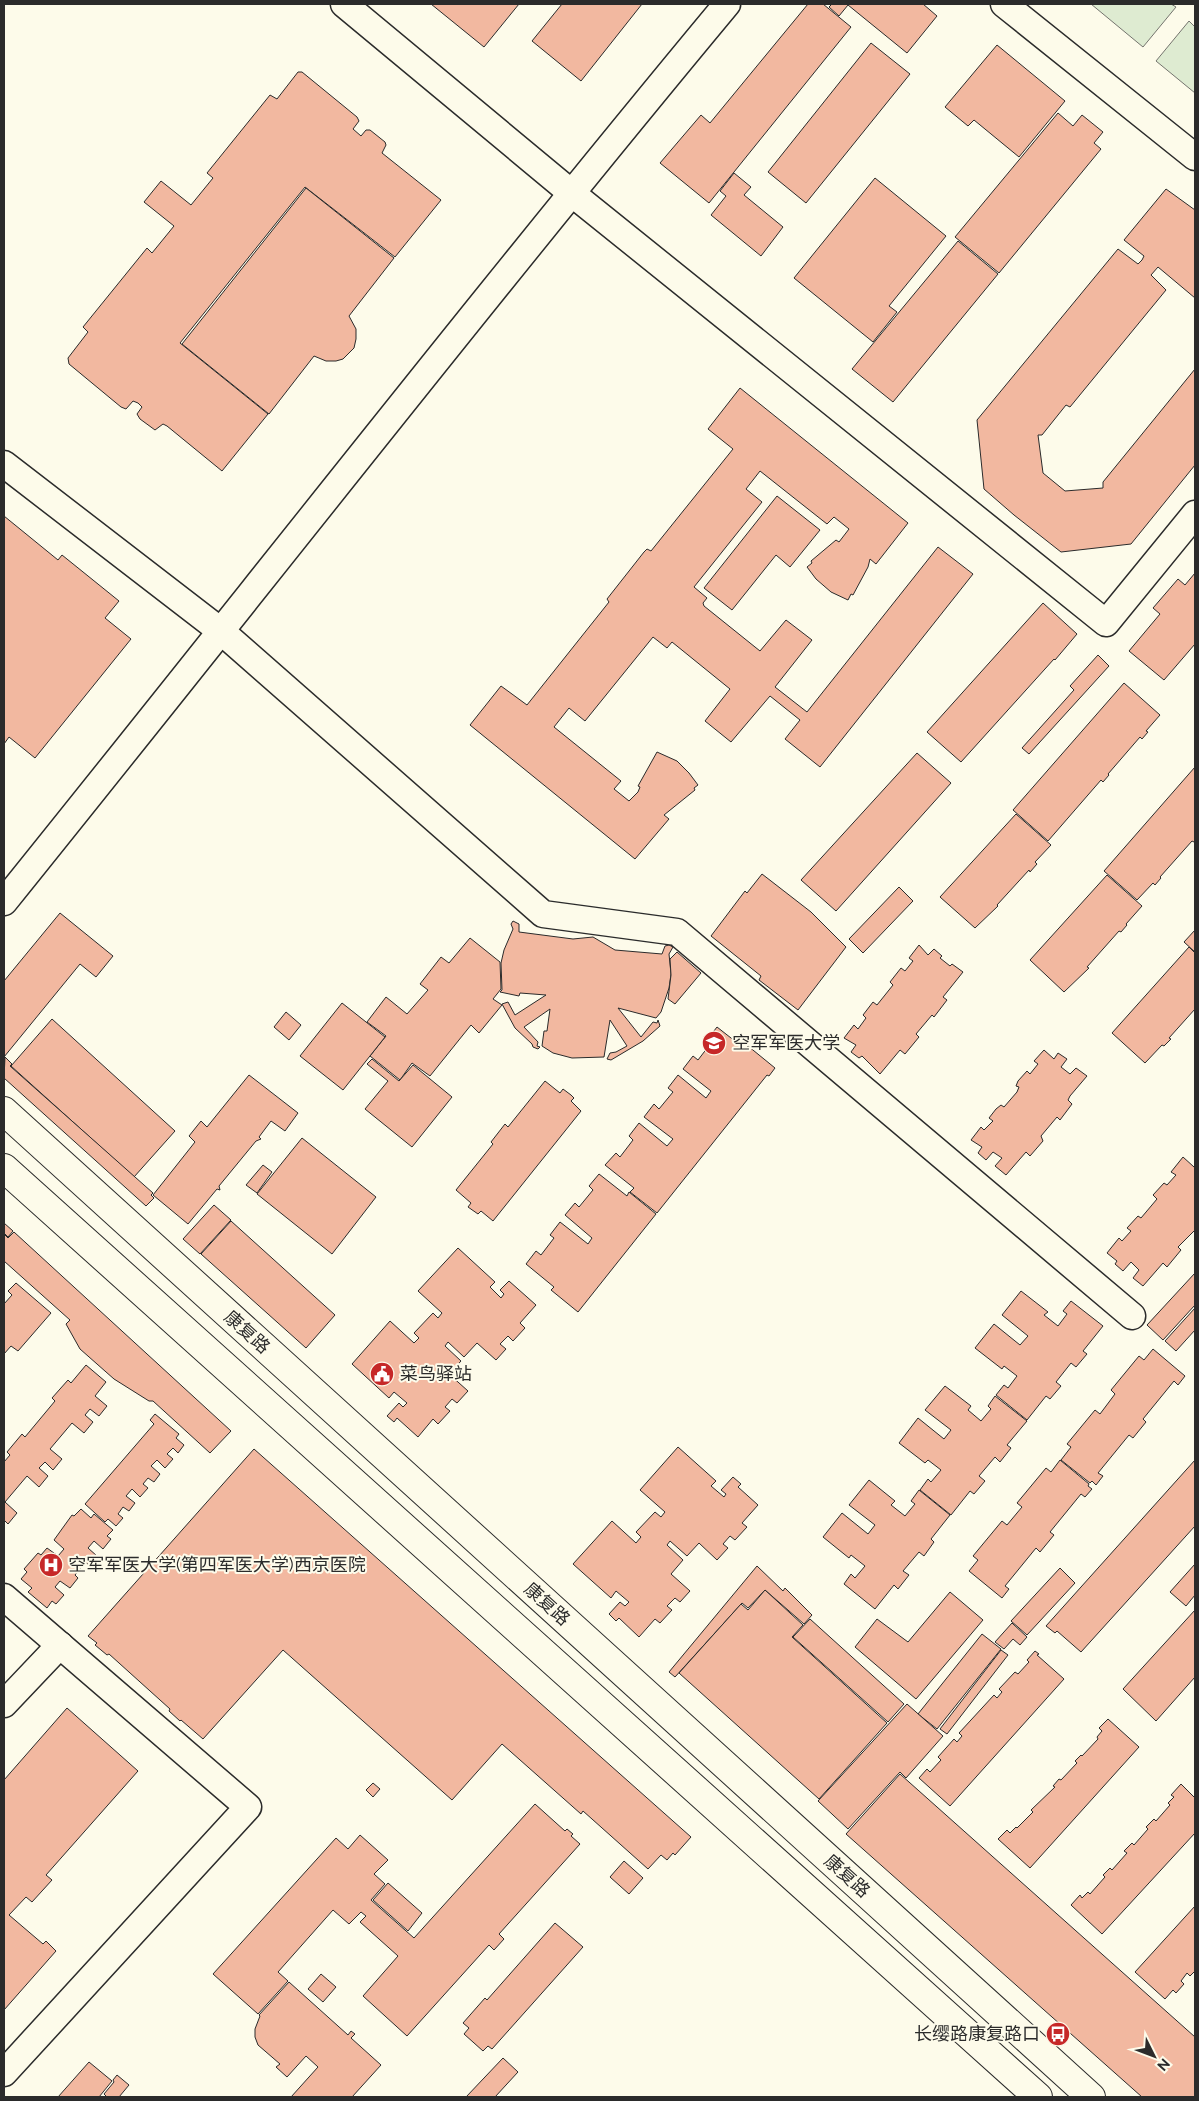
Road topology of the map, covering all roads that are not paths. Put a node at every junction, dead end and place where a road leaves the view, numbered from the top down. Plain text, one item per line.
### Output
1 (344, 4) edge
2 (727, 4) edge
3 (1004, 4) edge
4 (1195, 157) edge
5 (571, 192) junction
6 (4, 464) edge
7 (1195, 514) edge
8 (222, 632) junction
9 (4, 902) edge
10 (4, 1111) edge
11 (4, 1168) edge
12 (1132, 1316) dead end
13 (4, 1597) edge
14 (60, 1645) junction
15 (4, 1704) edge
16 (4, 2073) edge
17 (1038, 2097) edge
18 (1091, 2097) edge

1 - 5 street
2 - 5 street
3 - 4 street
5 - 7 street
5 - 8 street
6 - 8 street
8 - 9 street
8 - 12 street
10 - 18 main road, 康复路
11 - 17 main road, 康复路
13 - 14 street
14 - 15 street
14 - 16 street

